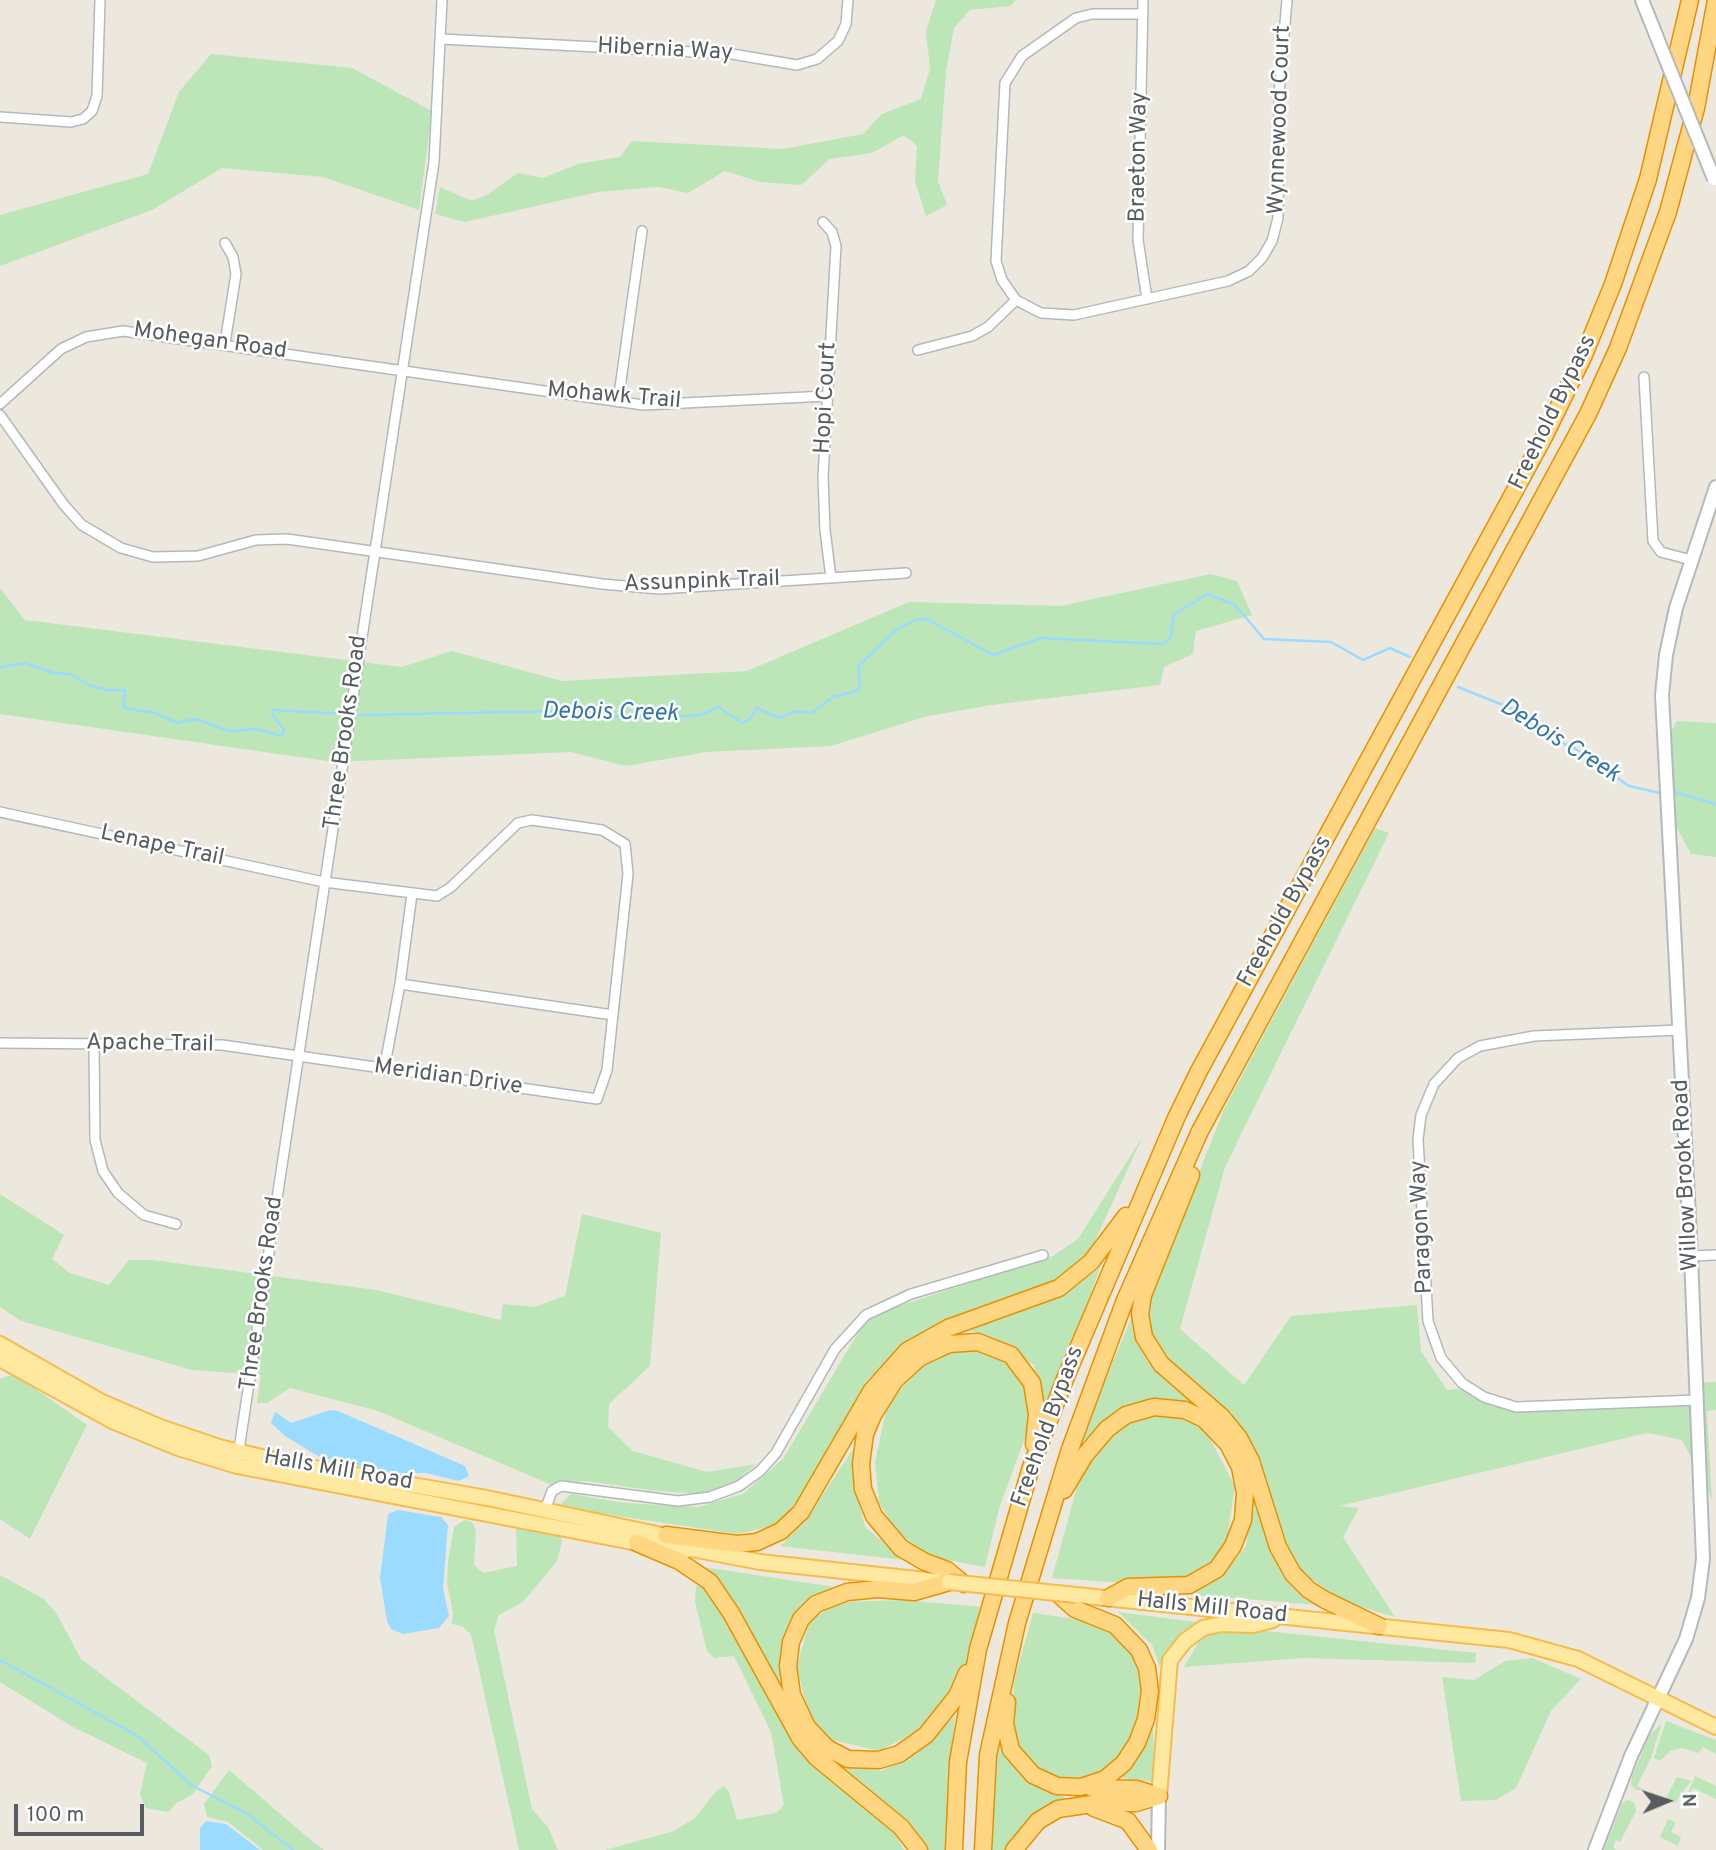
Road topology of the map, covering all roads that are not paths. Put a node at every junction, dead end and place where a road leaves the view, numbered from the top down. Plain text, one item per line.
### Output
1 (100, 0) edge
2 (442, 0) edge
3 (848, 0) edge
4 (1143, 0) edge
5 (1287, 0) edge
6 (1642, 0) edge
7 (1690, 0) edge
8 (1716, 0) edge
9 (1143, 14) junction
10 (441, 39) junction
11 (0, 117) edge
12 (1715, 182) edge
13 (823, 222) dead end
14 (642, 231) dead end
15 (225, 243) dead end
16 (1147, 299) junction
17 (1016, 300) junction
18 (225, 343) junction
19 (918, 350) dead end
20 (402, 370) junction
21 (1644, 377) dead end
22 (827, 396) junction
23 (618, 402) junction
24 (0, 404) edge
25 (0, 415) edge
26 (1716, 487) edge
27 (375, 551) junction
28 (1691, 559) junction
29 (906, 573) dead end
30 (831, 578) junction
31 (0, 812) edge
32 (324, 882) junction
33 (412, 894) junction
34 (400, 984) junction
35 (613, 1015) junction
36 (1680, 1030) junction
37 (0, 1043) edge
38 (94, 1044) junction
39 (1241, 1052) junction
40 (299, 1057) junction
41 (384, 1070) junction
42 (1148, 1181) junction
43 (176, 1224) dead end
44 (1043, 1255) dead end
45 (1716, 1255) edge
46 (1692, 1256) junction
47 (0, 1344) edge
48 (0, 1359) edge
49 (1697, 1400) junction
50 (238, 1459) junction
51 (1031, 1467) junction
52 (346, 1474) junction
53 (293, 1477) junction
54 (545, 1510) junction
55 (1044, 1530) junction
56 (666, 1535) junction
57 (637, 1543) junction
58 (692, 1549) junction
59 (954, 1579) junction
60 (1058, 1594) joint
61 (1108, 1598) junction
62 (1075, 1602) junction
63 (1285, 1617) junction
64 (1017, 1623) junction
65 (1379, 1626) junction
66 (978, 1649) junction
67 (1659, 1699) junction
68 (1716, 1727) edge
69 (1067, 1787) junction
70 (1159, 1796) junction
71 (1078, 1805) junction
72 (919, 1850) edge
73 (954, 1850) edge
74 (983, 1850) edge
75 (1014, 1850) edge
76 (1149, 1850) edge
77 (1158, 1850) edge
78 (1595, 1850) edge

1 - 11 street
2 - 10 street, Three Brooks Road
3 - 10 street, Hibernia Way
4 - 9 street, Braeton Way
5 - 16 street, Wynnewood Court
6 - 12 street, bridge
7 - 42 highway, Freehold Bypass
8 - 39 highway, Freehold Bypass
9 - 16 street, Braeton Way
9 - 17 street
10 - 20 street, Three Brooks Road
13 - 22 street, Hopi Court
14 - 23 street
15 - 18 street
16 - 17 street, Wynnewood Court
17 - 19 street
18 - 20 street, Mohegan Road
18 - 24 street, Mohegan Road
20 - 23 street, Mohawk Trail
20 - 27 street, Three Brooks Road
21 - 28 street
22 - 23 street, Mohawk Trail
22 - 30 street, Hopi Court
25 - 27 street, Assunpink Trail
26 - 28 street, Willow Brook Road
27 - 30 street, Assunpink Trail
27 - 32 street, Three Brooks Road
28 - 36 street, Willow Brook Road
29 - 30 street, Assunpink Trail
31 - 32 street, Lenape Trail
32 - 33 street, Lenape Trail
32 - 40 street, Three Brooks Road
33 - 34 street
33 - 35 street, Lenape Trail
34 - 35 street
34 - 41 street
35 - 41 street, Meridian Drive
36 - 46 street, Willow Brook Road
36 - 49 street, Paragon Way
37 - 38 street, Apache Trail
38 - 40 street, Apache Trail
38 - 43 street
39 - 55 highway, Freehold Bypass
39 - 65 highway
40 - 41 street, Meridian Drive
40 - 50 street, Three Brooks Road
42 - 51 highway, Freehold Bypass
42 - 56 highway
44 - 54 street
45 - 46 street
46 - 49 street, Willow Brook Road
47 - 50 main road, Halls Mill Road
48 - 50 main road, Halls Mill Road
49 - 67 street, Willow Brook Road
50 - 52 main road, Halls Mill Road
50 - 53 main road, Halls Mill Road
51 - 59 highway
51 - 66 highway, Freehold Bypass
52 - 53 main road
52 - 54 main road, Halls Mill Road
53 - 57 main road, Halls Mill Road
54 - 56 main road, Halls Mill Road
55 - 61 highway
55 - 64 highway, Freehold Bypass
56 - 58 main road, Halls Mill Road
57 - 58 main road, Halls Mill Road
57 - 72 highway
58 - 59 main road, Halls Mill Road
59 - 60 main road, Halls Mill Road, bridge
59 - 66 highway
60 - 62 highway
61 - 62 main road, Halls Mill Road
61 - 63 main road, Halls Mill Road
62 - 69 highway
63 - 65 main road, Halls Mill Road
63 - 70 main road
64 - 69 highway
64 - 74 highway, Freehold Bypass
65 - 67 main road, Halls Mill Road
66 - 73 highway, Freehold Bypass
67 - 68 main road, Halls Mill Road
67 - 78 street, Willow Brook Road
69 - 70 highway
70 - 71 highway
70 - 77 street
71 - 75 highway
71 - 76 highway

